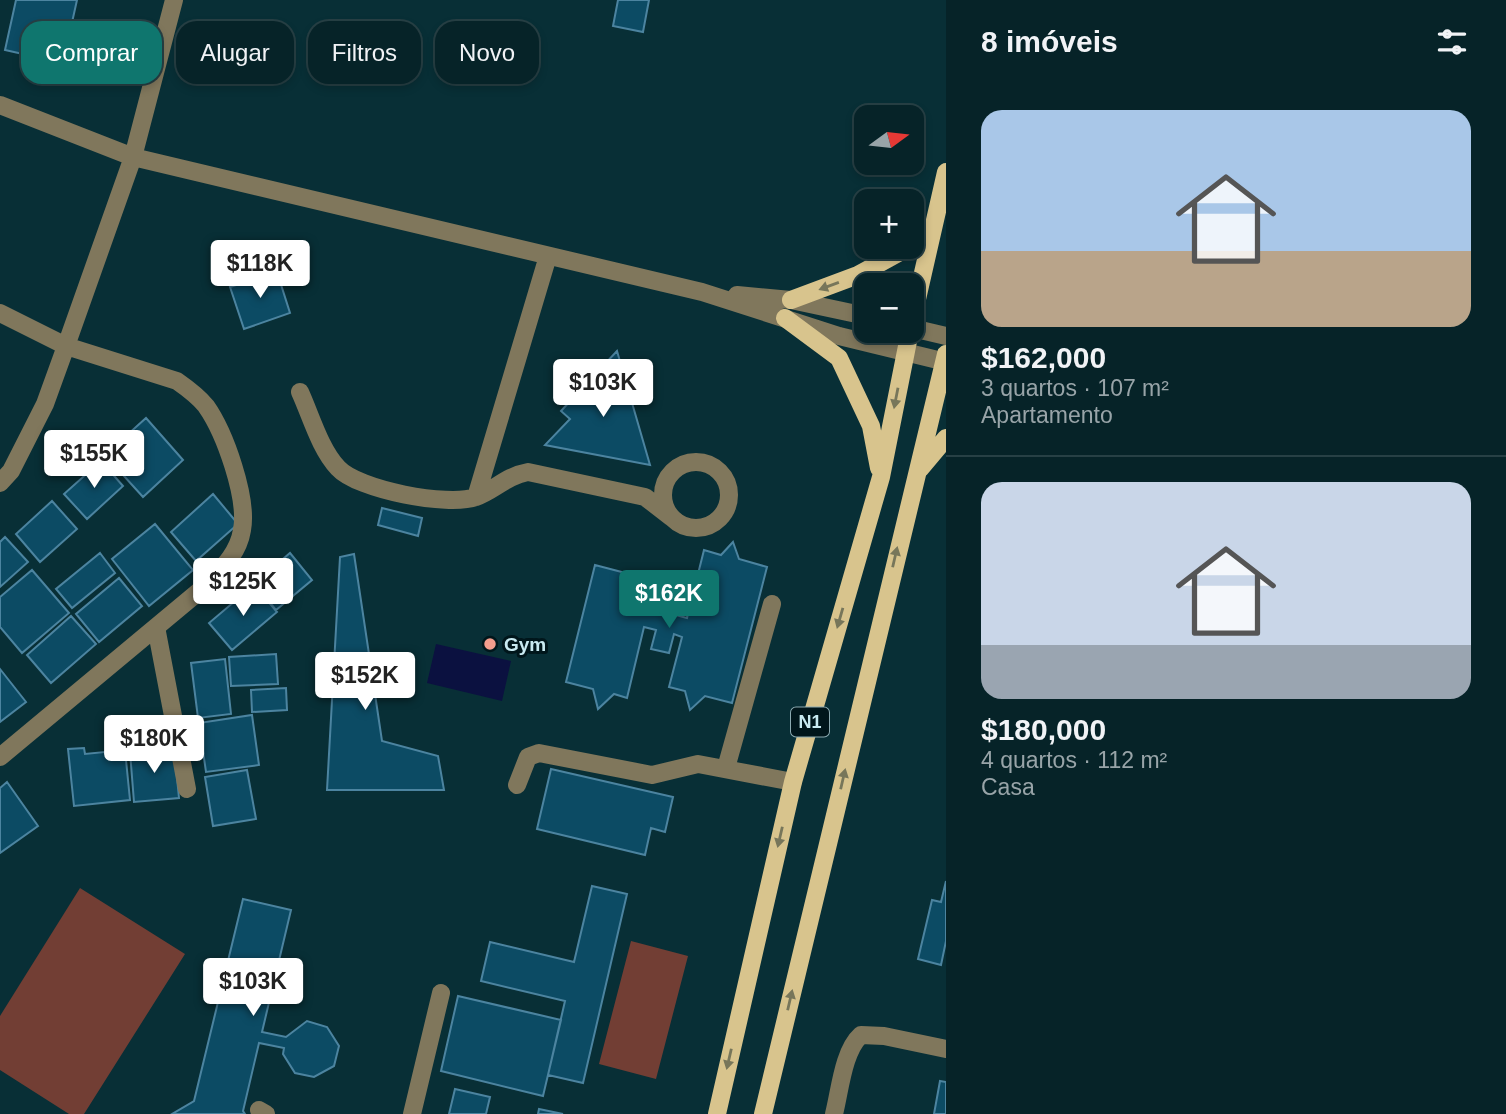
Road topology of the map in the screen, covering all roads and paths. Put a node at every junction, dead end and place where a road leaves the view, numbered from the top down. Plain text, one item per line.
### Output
1 (174, 0) edge
2 (0, 105) edge
3 (133, 157) junction
4 (946, 172) edge
5 (930, 232) junction
6 (924, 236) edge
7 (548, 256) junction
8 (887, 259) edge
9 (922, 273) edge
10 (702, 292) junction
11 (791, 300) junction
12 (0, 313) edge
13 (854, 313) edge
14 (785, 318) junction
15 (924, 332) edge
16 (946, 336) edge
17 (908, 343) edge
18 (66, 346) junction
19 (905, 353) junction
20 (945, 359) edge
21 (300, 392) dead end
22 (946, 438) edge
23 (915, 475) junction
24 (881, 477) junction
25 (0, 483) edge
26 (475, 497) junction
27 (671, 517) dead end
28 (772, 604) dead end
29 (156, 627) junction
30 (0, 757) edge
31 (726, 768) junction
32 (793, 782) junction
33 (517, 785) dead end
34 (187, 789) dead end
35 (441, 993) dead end
36 (946, 1049) edge
37 (412, 1114) edge
38 (717, 1114) edge
39 (763, 1114) edge
40 (834, 1114) edge

1 - 3 street
2 - 3 street
3 - 7 street
3 - 18 street
4 - 5 main road
5 - 6 main road
5 - 9 main road
7 - 10 street
7 - 26 street
8 -> 11 main road
10 - 11 street
10 - 14 street
11 - 13 street
12 - 18 street
14 - 19 street
14 - 24 main road
15 - 16 street
17 - 19 main road, N1
18 - 25 street
18 - 29 street
19 - 20 street
19 -> 24 main road, N1
20 - 23 main road, N1
21 - 26 street
22 - 23 main road
39 -> 23 main road, N1
24 -> 32 main road, N1
26 - 27 street
28 - 31 street
29 - 30 street
29 - 34 street
31 - 32 street
31 - 33 street
32 -> 38 main road, N1
35 - 37 street
36 - 40 street

